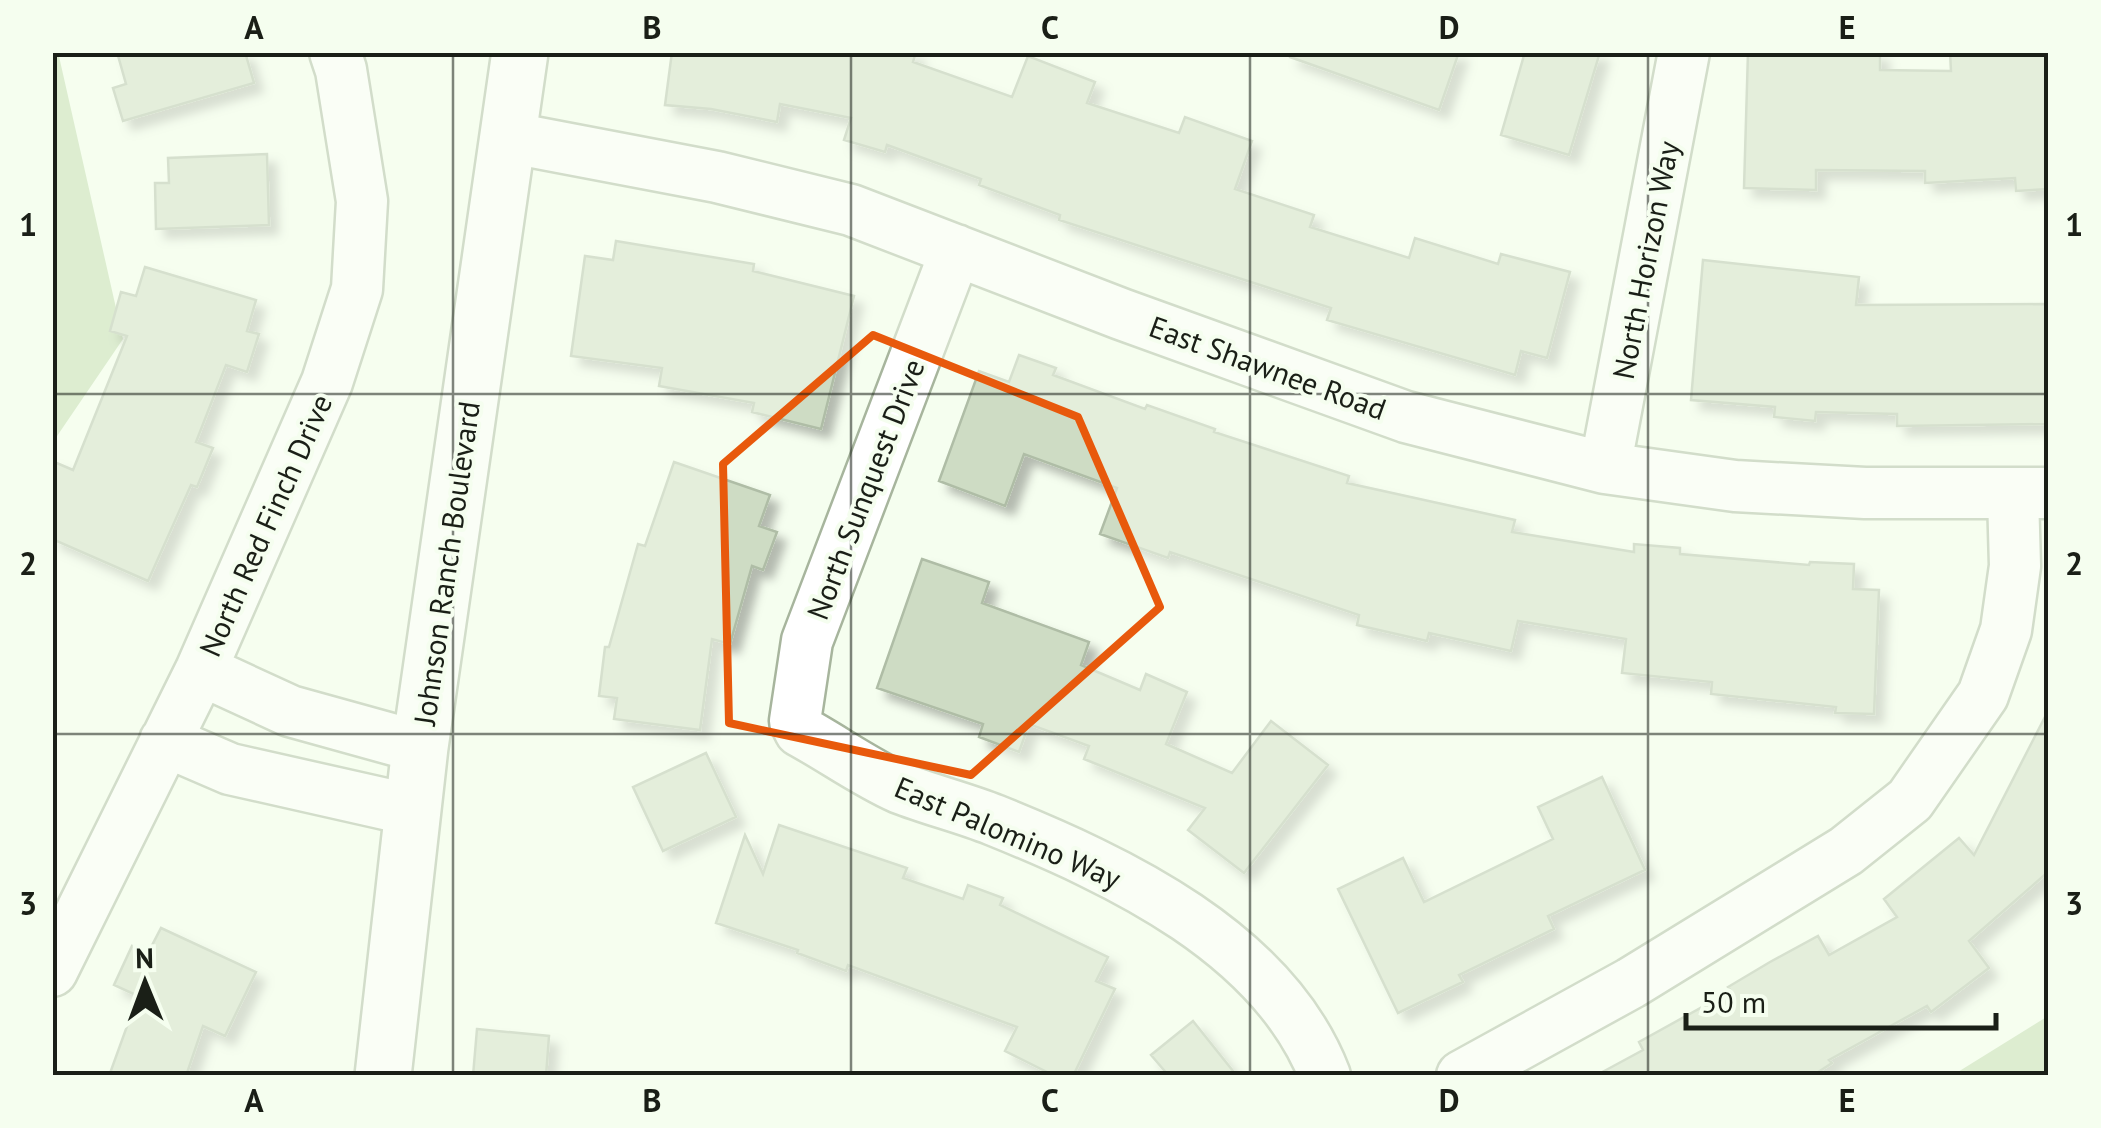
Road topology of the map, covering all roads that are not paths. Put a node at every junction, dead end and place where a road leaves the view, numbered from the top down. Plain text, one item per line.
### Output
1 (334, 52) edge
2 (520, 52) edge
3 (1684, 52) edge
4 (507, 137) junction
5 (956, 250) junction
6 (1605, 468) junction
7 (2031, 494) edge
8 (202, 670) junction
9 (800, 730) joint
10 (165, 741) junction
11 (420, 747) junction
12 (412, 810) junction
13 (52, 971) edge
14 (383, 1076) edge
15 (1325, 1076) edge
16 (1462, 1076) edge

1 - 8 street, North Red Finch Drive
2 - 4 street, Johnson Ranch Boulevard
3 - 6 street, North Horizon Way
4 - 5 street, East Shawnee Road
4 - 11 street, Johnson Ranch Boulevard
5 - 6 street, East Shawnee Road
5 - 9 street, North Sunquest Drive
6 - 7 street, East Shawnee Road
7 - 16 street
8 - 10 street, North Red Finch Drive
8 - 11 street
9 - 15 street, East Palomino Way
10 - 12 street
10 - 13 street, North Red Finch Drive
11 - 12 street, Johnson Ranch Boulevard
12 - 14 street, Johnson Ranch Boulevard

